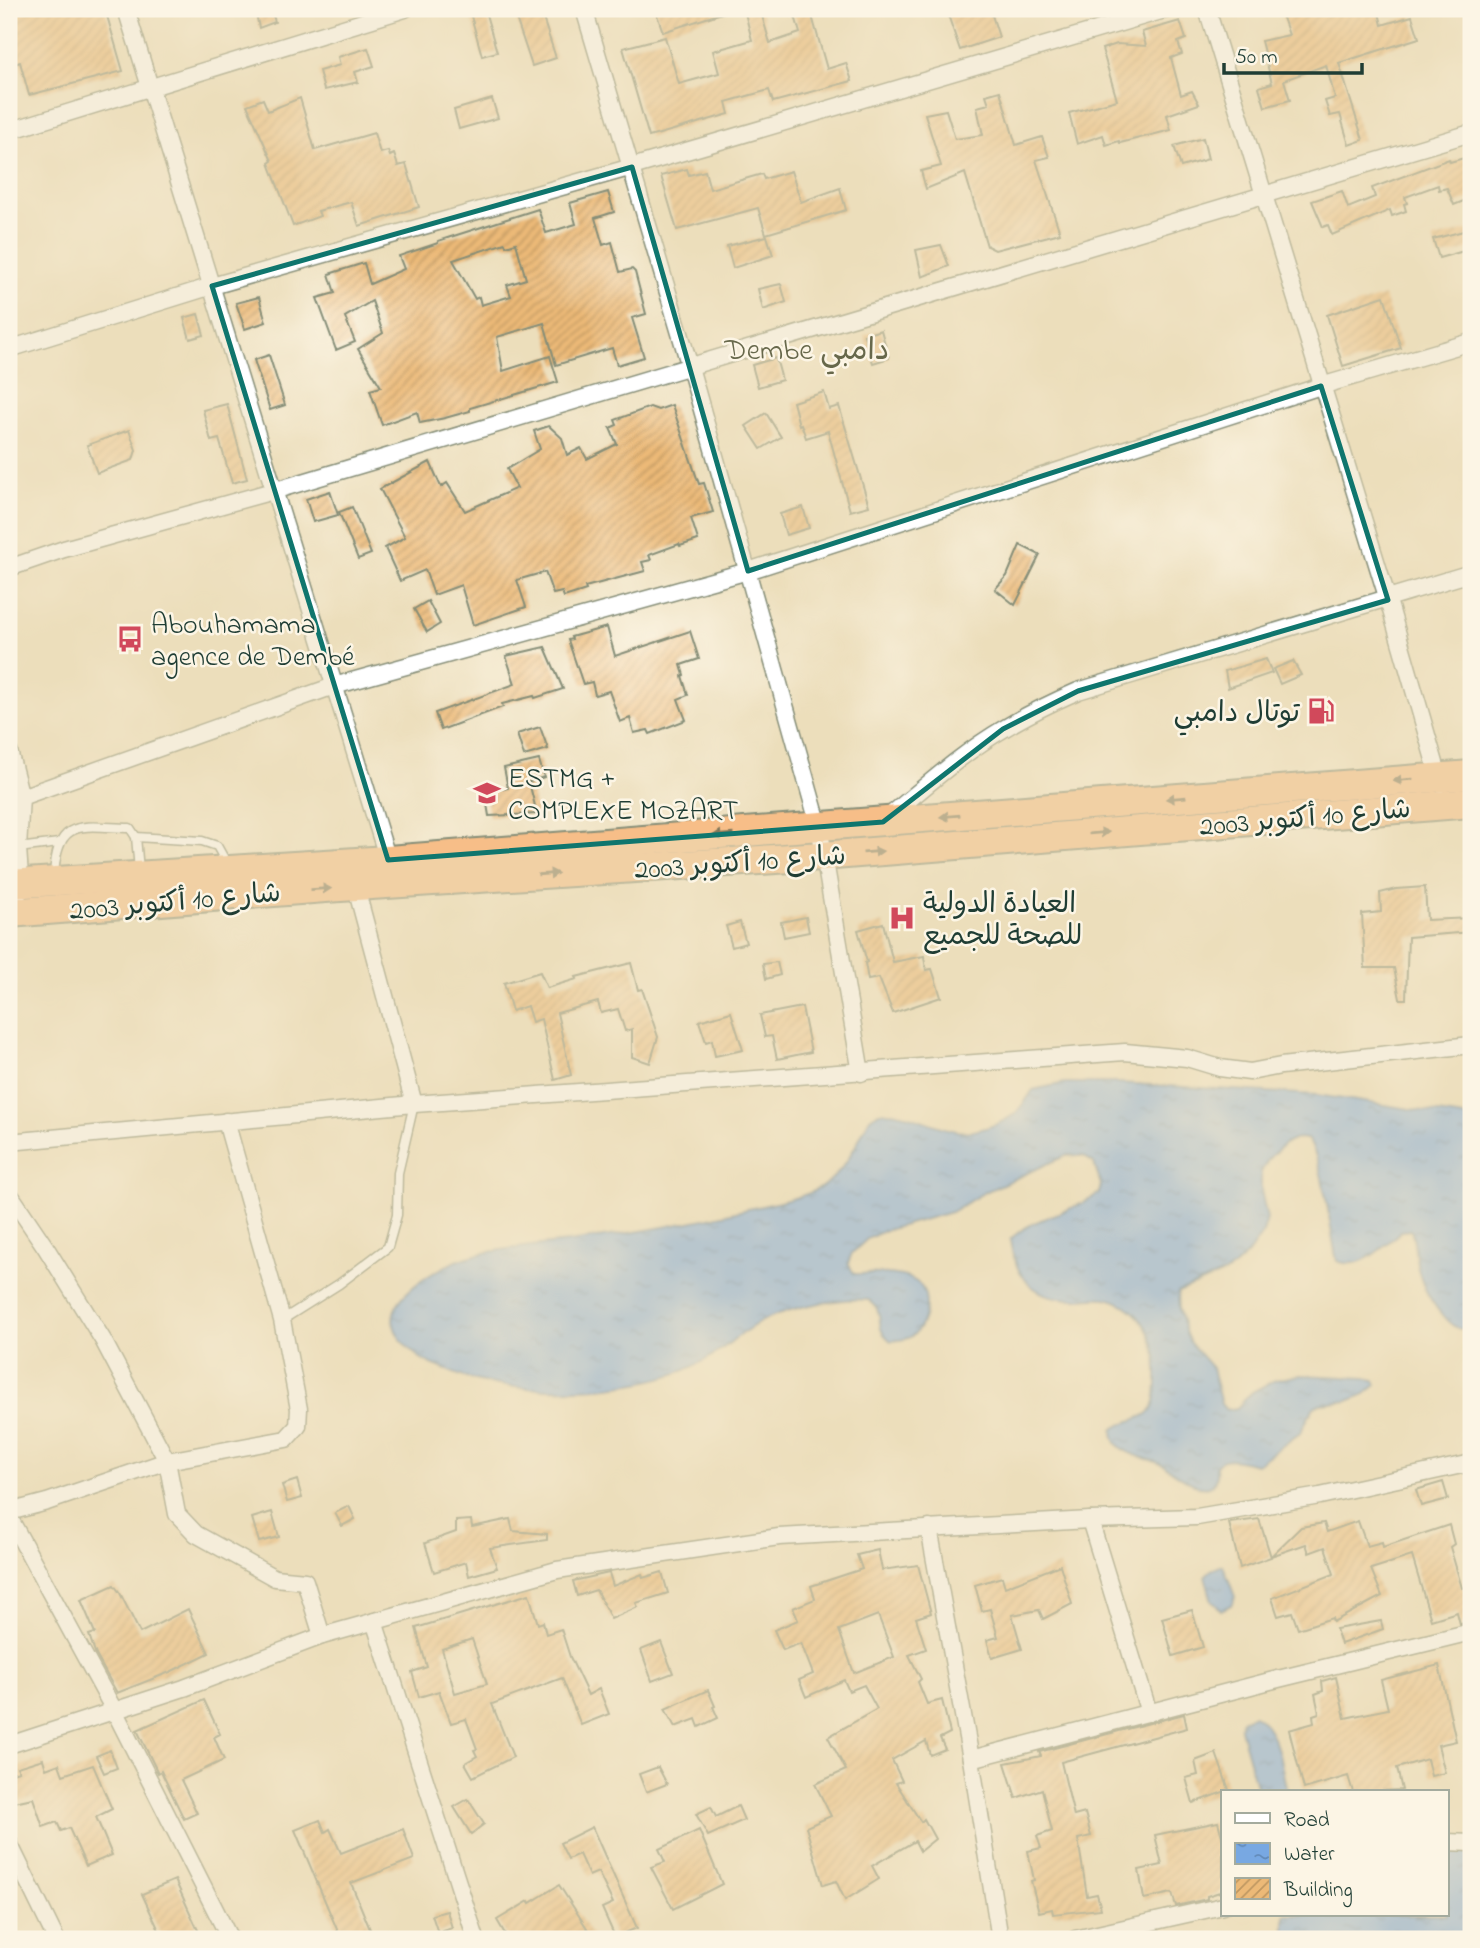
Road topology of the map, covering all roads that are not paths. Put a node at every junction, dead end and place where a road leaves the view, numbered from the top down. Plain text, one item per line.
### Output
1 (126, 9) edge
2 (405, 9) edge
3 (584, 9) edge
4 (1168, 9) edge
5 (1208, 9) edge
6 (149, 89) junction
7 (9, 131) edge
8 (1471, 133) edge
9 (632, 167) junction
10 (1263, 196) junction
11 (212, 286) junction
12 (1471, 342) edge
13 (9, 349) edge
14 (690, 367) junction
15 (1321, 386) junction
16 (273, 491) junction
17 (9, 568) edge
18 (748, 571) junction
19 (1471, 573) edge
20 (1388, 600) junction
21 (334, 686) junction
22 (9, 751) edge
23 (1471, 775) edge
24 (1453, 795) edge
25 (21, 797) junction
26 (883, 822) junction
27 (819, 826) junction
28 (136, 837) junction
29 (59, 843) junction
30 (18, 848) junction
31 (822, 856) junction
32 (388, 860) junction
33 (230, 870) junction
34 (140, 875) junction
35 (54, 879) junction
36 (14, 883) edge
37 (356, 888) junction
38 (15, 913) edge
39 (1471, 1045) edge
40 (861, 1073) junction
41 (414, 1104) junction
42 (226, 1121) junction
43 (9, 1142) edge
44 (9, 1194) edge
45 (282, 1320) junction
46 (167, 1461) junction
47 (1471, 1463) edge
48 (9, 1515) edge
49 (1090, 1520) junction
50 (929, 1528) junction
51 (374, 1621) junction
52 (1471, 1632) edge
53 (322, 1636) junction
54 (114, 1710) junction
55 (1149, 1713) junction
56 (9, 1745) edge
57 (971, 1759) junction
58 (1448, 1842) edge
59 (9, 1843) edge
60 (1471, 1843) edge
61 (1221, 1906) edge
62 (56, 1939) edge
63 (230, 1939) edge
64 (476, 1939) edge
65 (1000, 1939) edge
66 (1075, 1939) edge

1 - 6 street
2 - 6 street
3 - 9 street
4 - 9 street
5 - 10 street
6 - 7 street
6 - 11 street
8 - 10 street
9 - 11 street
9 - 14 street
10 - 14 street
10 - 15 street
11 - 13 street
11 - 16 street
12 - 15 street
14 - 16 street
14 - 18 street
15 - 18 street
15 - 20 street
16 - 17 street
16 - 21 street
18 - 21 street
18 - 27 street
19 - 20 street
20 - 24 street
20 - 26 street
21 - 25 street
21 - 32 street
22 - 25 street
23 - 24 highway, شارع 10 أكتوبر 2003
24 -> 26 highway, شارع 10 أكتوبر 2003
31 -> 24 highway, شارع 10 أكتوبر 2003
25 - 30 street
26 - 27 highway, شارع 10 أكتوبر 2003
27 - 31 street
27 -> 32 highway, شارع 10 أكتوبر 2003
28 - 29 lane
28 - 33 lane
28 - 34 lane
29 - 30 lane
29 - 35 lane
30 - 36 street
37 -> 31 highway, شارع 10 أكتوبر 2003
31 - 40 street
32 - 33 highway, شارع 10 أكتوبر 2003
33 - 34 highway, شارع 10 أكتوبر 2003
34 - 35 highway, شارع 10 أكتوبر 2003
35 - 36 highway, شارع 10 أكتوبر 2003
36 - 38 street
38 -> 37 highway, شارع 10 أكتوبر 2003
37 - 41 street
39 - 40 street
40 - 41 street
41 - 42 street
41 - 45 lane
42 - 43 street
42 - 45 street
44 - 46 street
45 - 46 street
46 - 48 street
46 - 53 street
47 - 49 street
48 - 54 street
49 - 50 street
49 - 55 street
50 - 51 street
50 - 57 street
51 - 53 street
51 - 64 street
52 - 55 street
53 - 54 street
54 - 56 street
54 - 63 street
55 - 57 street
57 - 65 street
58 - 60 street
59 - 62 street
61 - 66 street

